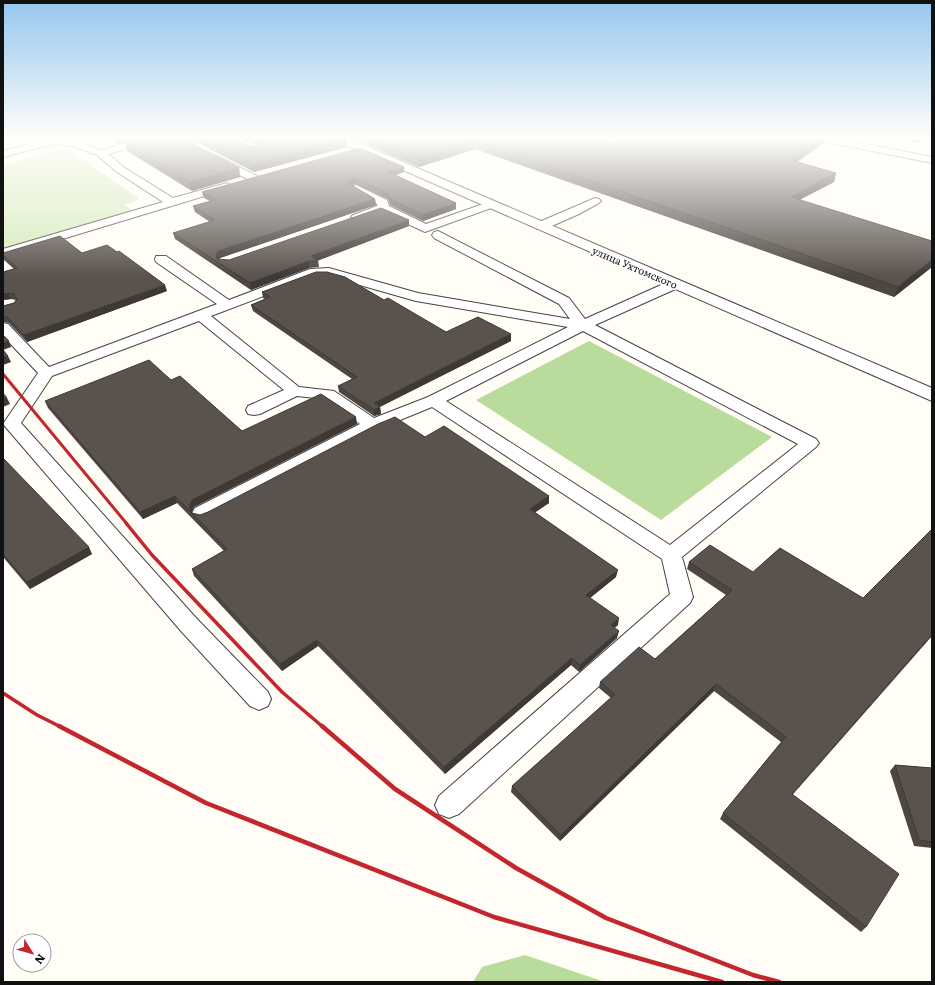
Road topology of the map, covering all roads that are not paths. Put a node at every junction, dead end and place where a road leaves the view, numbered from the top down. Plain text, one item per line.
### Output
1 (143, 184) edge
2 (233, 184) edge
3 (438, 184) edge
4 (356, 188) edge
5 (595, 201) dead end
6 (172, 202) junction
7 (490, 205) junction
8 (383, 208) junction
9 (346, 221) edge
10 (541, 226) junction
11 (438, 235) dead end
12 (3, 253) edge
13 (162, 259) dead end
14 (675, 284) junction
15 (227, 305) junction
16 (201, 315) junction
17 (583, 325) junction
18 (3, 327) edge
19 (46, 373) junction
20 (296, 391) junction
21 (932, 395) edge
22 (434, 401) junction
23 (254, 410) dead end
24 (372, 425) junction
25 (202, 513) edge
26 (671, 555) junction
27 (259, 699) dead end
28 (449, 805) dead end

1 - 6 lane
2 - 6 lane
3 - 7 street, улица Ухтомского
4 - 8 lane
5 - 10 lane
6 - 12 lane
7 - 8 lane
7 - 10 street, улица Ухтомского
8 - 9 lane
10 - 14 street, улица Ухтомского
11 - 17 lane
13 - 15 lane
14 - 17 lane
14 - 21 street, улица Ухтомского
15 - 16 lane
15 - 17 lane
16 - 19 lane
16 - 20 lane
17 - 22 lane
17 - 26 lane
18 - 19 lane
19 - 27 lane
20 - 23 lane
20 - 24 lane
22 - 24 lane
22 - 26 lane
24 - 25 lane
26 - 28 lane

